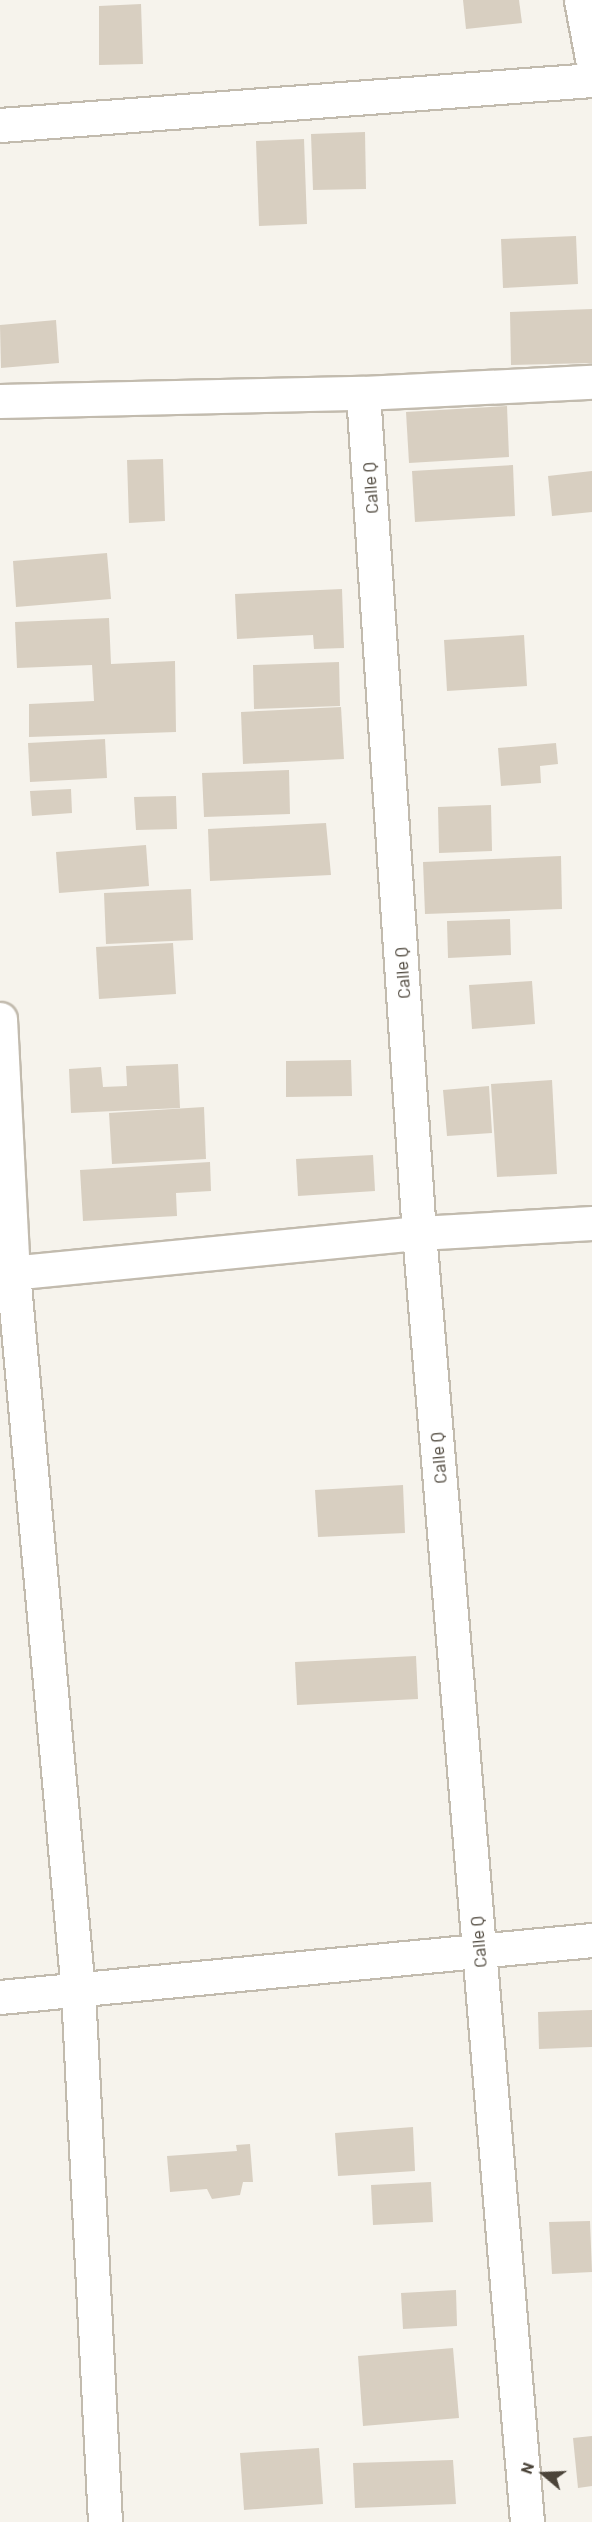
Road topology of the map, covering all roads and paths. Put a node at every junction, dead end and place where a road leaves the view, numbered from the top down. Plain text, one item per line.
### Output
1 (581, 0) edge
2 (592, 58) edge
3 (592, 80) edge
4 (0, 125) edge
5 (592, 382) edge
6 (363, 393) junction
7 (0, 401) edge
8 (0, 1019) edge
9 (592, 1223) edge
10 (419, 1233) junction
11 (6, 1273) edge
12 (592, 1940) edge
13 (479, 1953) junction
14 (78, 1991) junction
15 (0, 1997) edge
16 (105, 2522) edge
17 (527, 2522) edge

1 - 2 street
3 - 4 street
5 - 6 street
6 - 7 street
6 - 10 street, Calle Q
8 - 11 street
9 - 10 street
10 - 11 street
10 - 13 street, Calle Q
11 - 14 street
12 - 13 street
13 - 14 street
13 - 17 street, Calle Q
14 - 15 street
14 - 16 street

